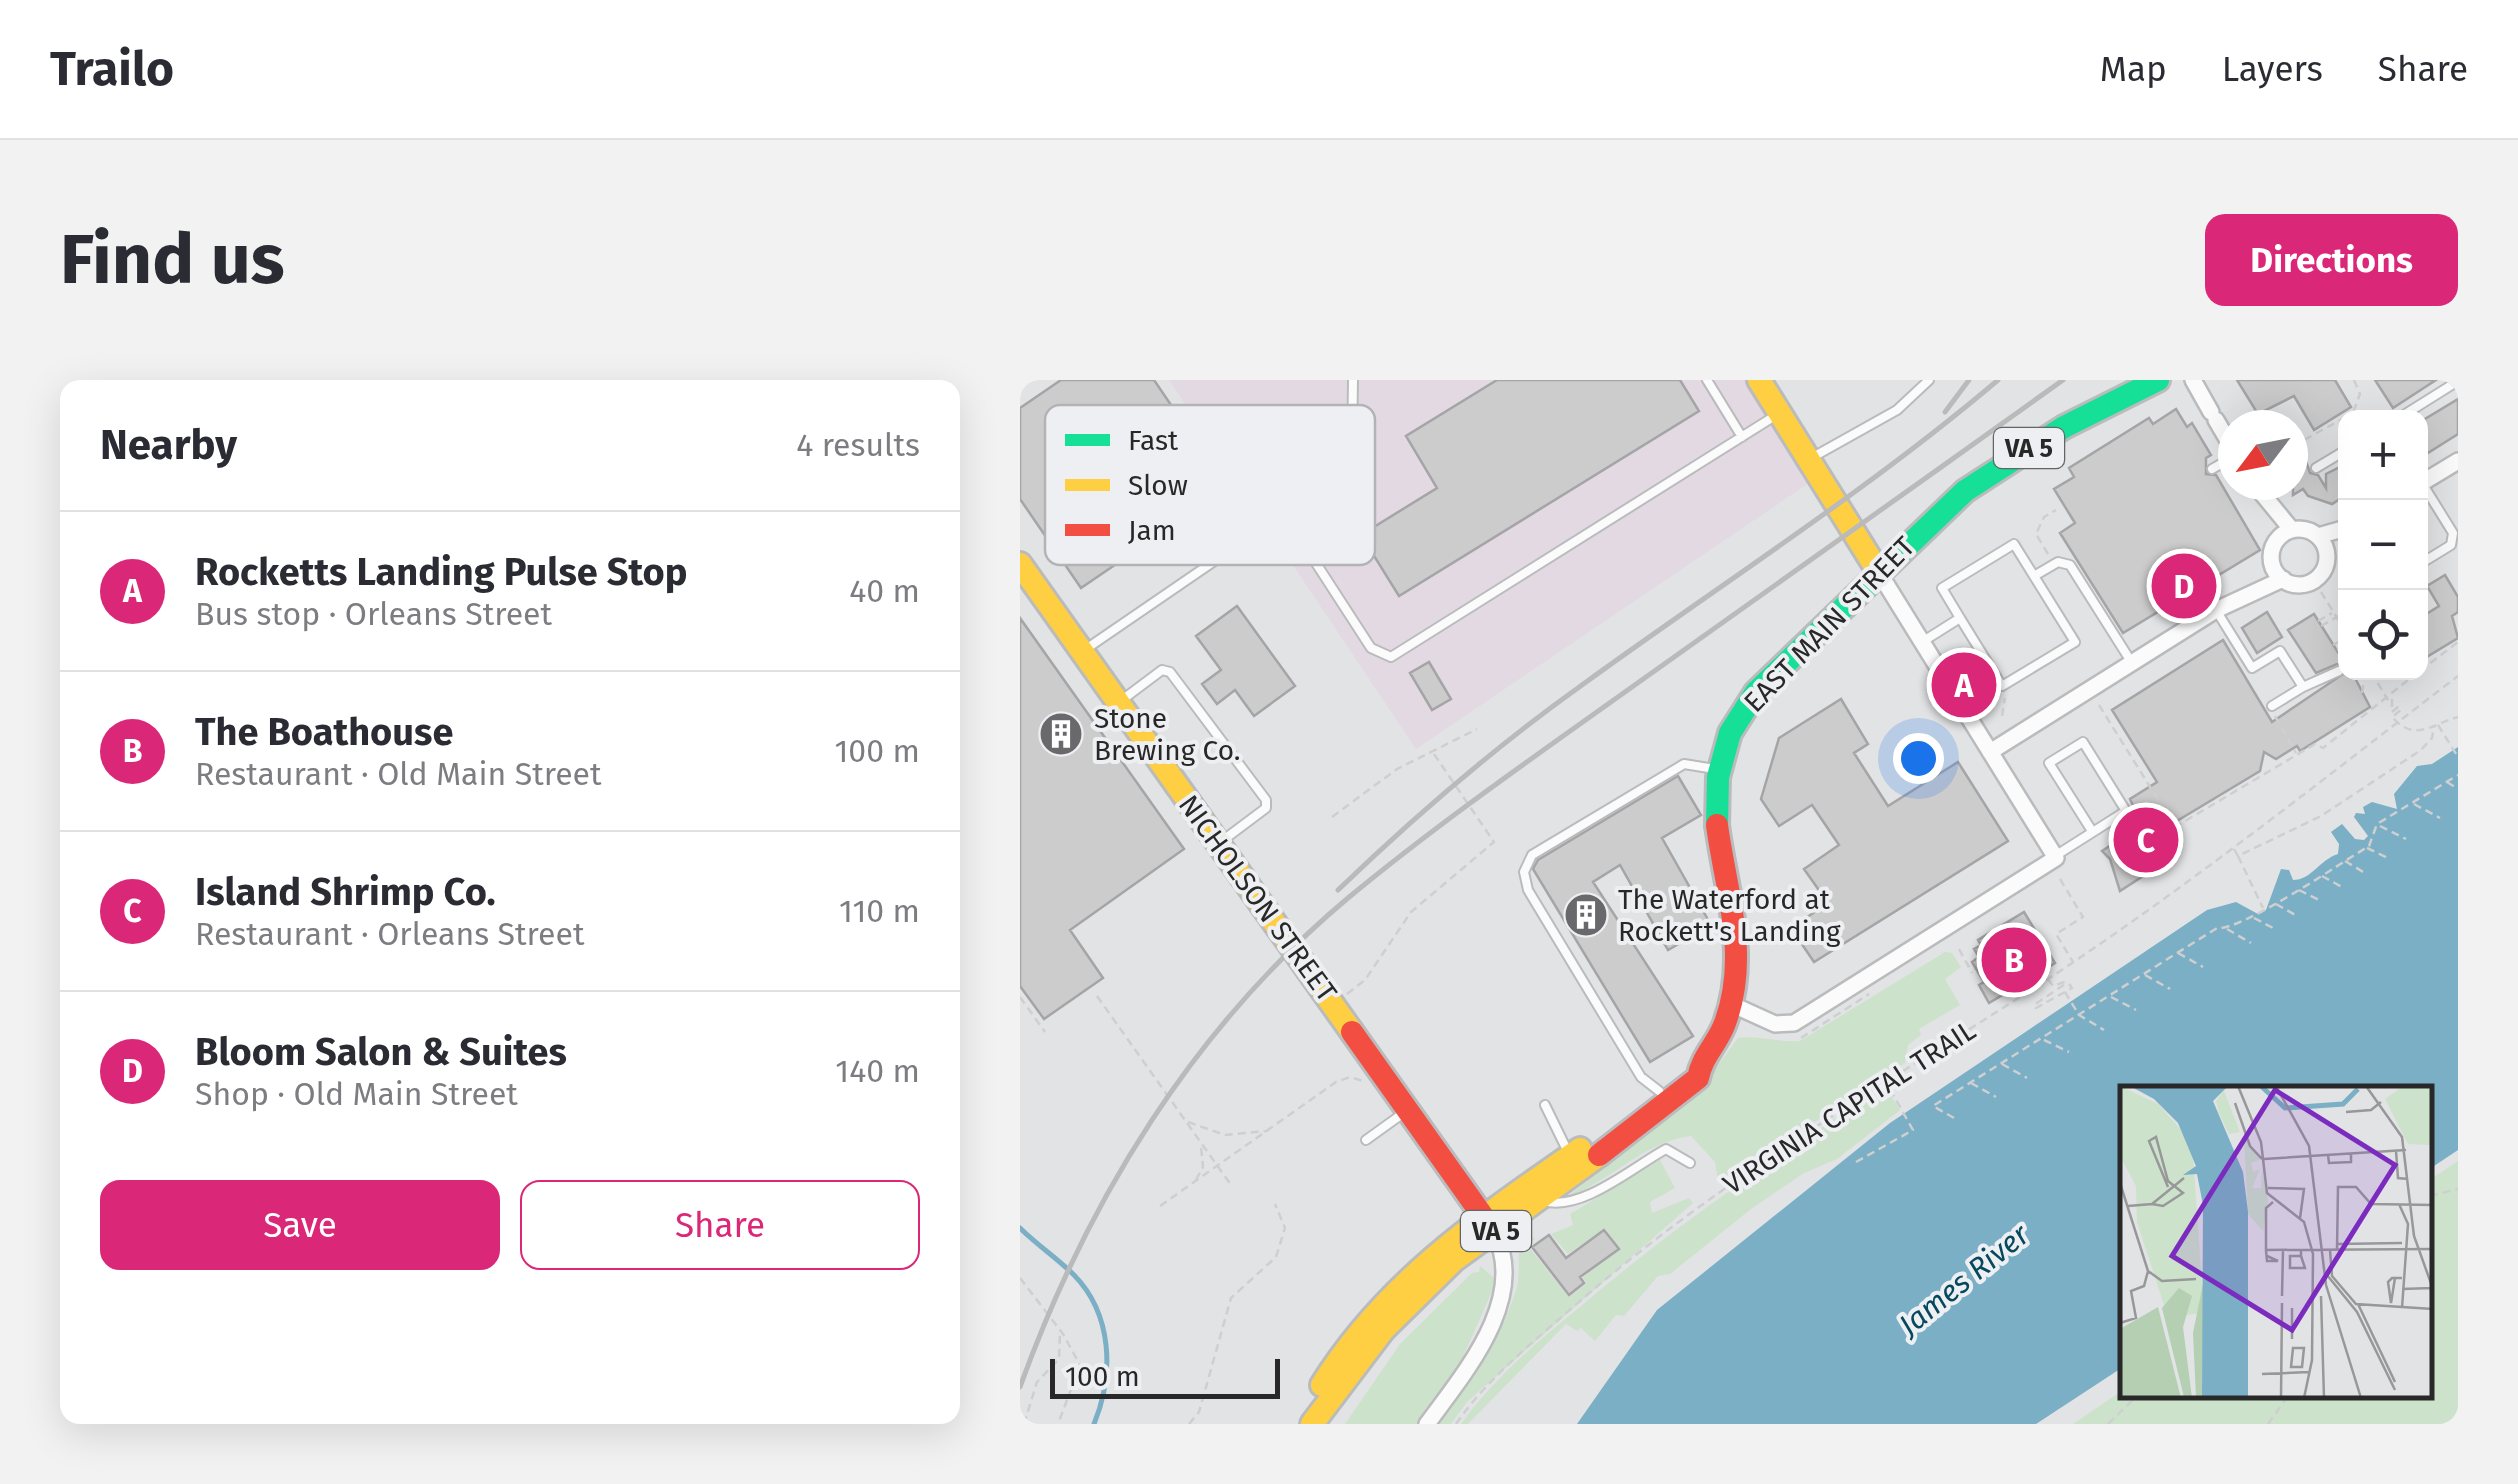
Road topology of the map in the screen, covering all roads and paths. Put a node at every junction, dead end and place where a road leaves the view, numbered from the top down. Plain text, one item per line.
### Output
1 (1353, 380) edge
2 (1707, 380) edge
3 (1759, 380) edge
4 (1930, 380) edge
5 (2158, 380) edge
6 (2193, 380) edge
7 (2354, 380) edge
8 (2458, 381) edge
9 (1353, 405) edge
10 (2356, 410) edge
11 (2412, 410) edge
12 (1780, 413) junction
13 (2338, 422) edge
14 (2218, 423) edge
15 (1742, 438) junction
16 (2308, 438) edge
17 (2338, 455) edge
18 (1808, 460) junction
19 (2458, 460) edge
20 (2218, 465) edge
21 (2212, 468) dead end
22 (2316, 468) dead end
23 (2428, 479) edge
24 (2428, 494) edge
25 (2261, 500) edge
26 (2266, 500) edge
27 (2056, 510) dead end
28 (2292, 530) junction
29 (2338, 530) edge
30 (2318, 536) junction
31 (2277, 540) junction
32 (2338, 543) edge
33 (2327, 553) junction
34 (2428, 559) edge
35 (1020, 564) edge
36 (2054, 564) junction
37 (1209, 565) edge
38 (1317, 565) edge
39 (2272, 565) junction
40 (1878, 572) junction
41 (2034, 576) junction
42 (2283, 579) junction
43 (2321, 592) dead end
44 (2240, 597) junction
45 (2216, 610) junction
46 (2333, 612) junction
47 (1960, 618) junction
48 (2338, 620) joint
49 (1922, 642) junction
50 (2338, 642) edge
51 (2458, 642) edge
52 (2333, 645) dead end
53 (1082, 652) junction
54 (2132, 663) junction
55 (2428, 665) edge
56 (2338, 671) edge
57 (2458, 676) edge
58 (2364, 680) edge
59 (2376, 680) edge
60 (2410, 680) edge
61 (2304, 687) junction
62 (2362, 693) dead end
63 (2006, 696) dead end
64 (2389, 699) junction
65 (1118, 702) junction
66 (2099, 704) dead end
67 (2272, 710) joint
68 (2002, 716) dead end
69 (2458, 717) edge
70 (2397, 723) junction
71 (2436, 726) junction
72 (1477, 729) dead end
73 (1990, 752) junction
74 (1434, 754) junction
75 (2296, 754) junction
76 (2458, 757) edge
77 (1720, 770) junction
78 (2458, 776) edge
79 (2446, 782) junction
80 (2458, 789) edge
81 (2412, 803) junction
82 (1332, 817) dead end
83 (2440, 818) dead end
84 (2378, 824) junction
85 (2092, 831) junction
86 (2406, 838) dead end
87 (1219, 844) junction
88 (2233, 848) junction
89 (2366, 848) junction
90 (2238, 856) junction
91 (2055, 858) junction
92 (2388, 858) dead end
93 (2344, 861) junction
94 (2365, 873) dead end
95 (2320, 875) junction
96 (2060, 879) dead end
97 (2342, 888) dead end
98 (2297, 889) junction
99 (2320, 901) dead end
100 (2274, 903) junction
101 (2264, 909) junction
102 (2297, 916) dead end
103 (2251, 917) junction
104 (2275, 929) dead end
105 (2227, 930) junction
106 (2251, 943) dead end
107 (1958, 949) dead end
108 (2178, 953) junction
109 (2073, 962) junction
110 (2203, 968) dead end
111 (1972, 972) dead end
112 (2144, 974) junction
113 (2048, 979) junction
114 (2068, 982) junction
115 (2170, 989) dead end
116 (2065, 992) junction
117 (1098, 996) dead end
118 (2109, 996) junction
119 (1020, 997) edge
120 (1334, 1004) junction
121 (1731, 1004) junction
122 (2136, 1010) dead end
123 (2078, 1015) junction
124 (2104, 1030) dead end
125 (1045, 1032) dead end
126 (2041, 1038) junction
127 (2069, 1052) dead end
128 (1701, 1063) junction
129 (2001, 1064) junction
130 (2027, 1078) dead end
131 (1371, 1080) dead end
132 (1886, 1082) junction
133 (1970, 1083) junction
134 (1659, 1091) junction
135 (1996, 1098) dead end
136 (1545, 1105) dead end
137 (1408, 1109) junction
138 (1954, 1118) dead end
139 (1186, 1120) junction
140 (1268, 1130) junction
141 (1366, 1140) dead end
142 (1200, 1141) junction
143 (1571, 1156) junction
144 (1856, 1162) dead end
145 (1690, 1163) dead end
146 (1218, 1166) junction
147 (1195, 1182) junction
148 (1230, 1185) dead end
149 (2458, 1189) edge
150 (2433, 1195) edge
151 (1540, 1200) junction
152 (1275, 1204) dead end
153 (1160, 1206) dead end
154 (1489, 1224) junction
155 (1020, 1278) edge
156 (1060, 1329) junction
157 (2134, 1399) edge
158 (2286, 1399) edge
159 (1024, 1424) edge
160 (1058, 1424) edge
161 (1188, 1424) edge
162 (1297, 1424) edge
163 (1312, 1424) edge
164 (1427, 1424) edge
165 (1456, 1424) edge
166 (2108, 1424) edge
167 (2268, 1424) edge

1 - 9 lane
2 - 15 lane
3 - 12 main road
4 - 18 lane
5 - 40 main road, EAST MAIN STREET / VA 5
6 - 14 street
7 - 10 path
8 - 11 lane
12 - 15 lane
12 - 18 main road
13 - 16 path
15 - 38 lane
17 - 22 lane
18 - 40 main road
19 - 23 street
20 - 21 lane
24 - 34 lane
25 - 31 street
26 - 28 street
27 - 36 path
28 - 30 street
28 - 31 street
29 - 30 street
30 - 33 street
31 - 39 street
32 - 33 street
33 - 42 street
35 - 53 main road, NICHOLSON STREET
36 - 41 lane
36 - 54 lane
37 - 53 lane
39 - 42 street
39 - 44 street
40 - 49 street
40 - 77 main road, EAST MAIN STREET / VA 5
41 - 47 lane
41 - 47 lane
42 - 44 street
43 - 46 path
44 - 45 street
45 - 54 street
45 - 61 lane
46 - 48 path
46 - 48 path
47 - 49 lane
49 - 73 street
50 - 52 path
51 - 55 path
53 - 65 main road, NICHOLSON STREET
54 - 73 street
56 - 61 lane
57 - 70 path, VIRGINIA CAPITAL TRAIL
58 - 62 path
59 - 64 path
60 - 64 path
61 - 67 lane
63 - 68 path
64 - 70 path
64 - 75 path
65 - 87 main road, NICHOLSON STREET
65 - 87 lane
66 - 75 path
67 - 75 path
69 - 71 path
70 - 71 path
70 - 88 path, VIRGINIA CAPITAL TRAIL
71 - 76 path
71 - 90 path
72 - 74 path
73 - 91 street
74 - 82 path
74 - 120 path
77 - 121 main road, EAST MAIN STREET / VA 5
77 - 134 lane
78 - 79 path
79 - 80 path
79 - 81 path
81 - 83 path
81 - 84 path
84 - 86 path
84 - 89 path
85 - 85 lane
85 - 91 lane
87 - 120 main road, NICHOLSON STREET
88 - 90 path
88 - 109 path, VIRGINIA CAPITAL TRAIL
89 - 92 path
89 - 93 path
90 - 101 path
91 - 121 street
93 - 94 path
93 - 95 path
95 - 97 path
95 - 98 path
96 - 109 path
98 - 99 path
98 - 100 path
100 - 101 path
100 - 102 path
101 - 103 path
103 - 104 path
103 - 105 path
105 - 106 path
105 - 108 path
107 - 111 path
108 - 110 path
108 - 112 path
109 - 113 path, VIRGINIA CAPITAL TRAIL
112 - 115 path
112 - 118 path
113 - 114 path
113 - 132 path, VIRGINIA CAPITAL TRAIL
114 - 116 path
114 - 116 path
116 - 123 path
117 - 139 path
118 - 122 path
118 - 123 path
119 - 125 path
120 - 137 main road, NICHOLSON STREET
121 - 128 main road, EAST MAIN STREET / VA 5
123 - 124 path
123 - 126 path
126 - 127 path
126 - 129 path
128 - 134 main road, EAST MAIN STREET / VA 5
128 - 151 main road, EAST MAIN STREET / VA 5
129 - 130 path
129 - 133 path
131 - 140 path
132 - 144 path
132 - 165 path, VIRGINIA CAPITAL TRAIL
133 - 135 path
133 - 138 path
134 - 143 main road, EAST MAIN STREET / VA 5
136 - 143 lane
137 - 141 lane
137 - 154 main road, NICHOLSON STREET
139 - 140 path
139 - 142 path
140 - 146 path
142 - 146 path
142 - 147 path
143 - 154 main road, EAST MAIN STREET / VA 5
145 - 151 lane
146 - 147 path
146 - 148 path
147 - 153 path
149 - 150 path
151 - 154 main road, EAST MAIN STREET / VA 5
152 - 161 path
154 - 162 main road, EAST MAIN STREET / VA 5
154 - 163 main road, EAST MAIN STREET / VA 5
154 - 164 street
155 - 156 path
156 - 159 path
156 - 160 path
157 - 166 path
158 - 167 path

